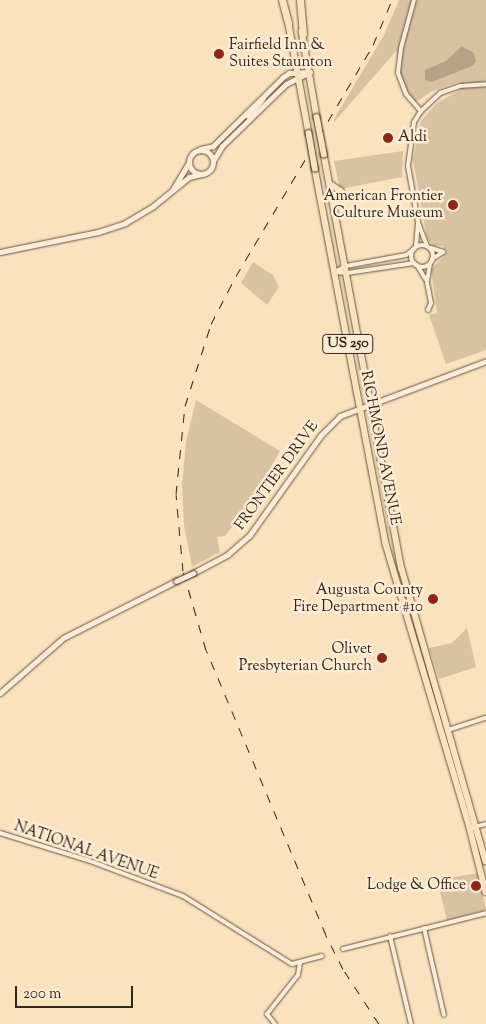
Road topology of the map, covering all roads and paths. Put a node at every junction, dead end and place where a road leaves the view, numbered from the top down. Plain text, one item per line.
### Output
1 (283, 0) edge
2 (298, 0) edge
3 (414, 0) edge
4 (288, 22) joint
5 (303, 34) joint
6 (298, 72) junction
7 (310, 72) junction
8 (299, 79) junction
9 (486, 84) edge
10 (264, 95) junction
11 (421, 110) junction
12 (240, 119) junction
13 (245, 124) junction
14 (233, 136) junction
15 (200, 150) junction
16 (213, 161) junction
17 (188, 163) junction
18 (202, 174) junction
19 (330, 181) junction
20 (173, 189) junction
21 (418, 222) junction
22 (339, 229) junction
23 (428, 246) junction
24 (414, 249) junction
25 (0, 252) edge
26 (432, 260) junction
27 (416, 264) junction
28 (346, 266) junction
29 (335, 272) junction
30 (347, 273) junction
31 (427, 282) junction
32 (428, 310) dead end
33 (486, 361) edge
34 (371, 403) junction
35 (360, 407) junction
36 (0, 694) edge
37 (486, 718) edge
38 (441, 730) junction
39 (448, 730) junction
40 (486, 824) edge
41 (477, 826) junction
42 (470, 828) junction
43 (0, 833) edge
44 (486, 861) edge
45 (486, 892) edge
46 (486, 913) edge
47 (424, 928) junction
48 (390, 936) junction
49 (342, 949) dead end
50 (322, 956) dead end
51 (300, 963) junction
52 (444, 1015) dead end
53 (275, 1024) edge
54 (411, 1024) edge

1 - 4 highway
2 - 5 highway
3 - 11 street
4 - 6 main road, RICHMOND AVENUE / US 250
5 - 7 main road, RICHMOND AVENUE / US 250
6 - 7 street
6 - 8 main road, RICHMOND AVENUE / US 250
6 - 10 street
7 - 8 street
7 - 19 main road, RICHMOND AVENUE / US 250, bridge
8 - 13 street
8 - 29 main road, RICHMOND AVENUE / US 250, bridge
9 - 11 street
10 - 12 street
10 - 13 street
11 - 21 street
12 - 14 street
12 - 15 street
13 - 14 street
14 - 16 street
15 - 16 street
15 - 17 street
16 - 18 street
17 - 18 street
17 - 20 street
18 - 20 street
19 - 22 main road, RICHMOND AVENUE / US 250
19 - 22 main road
20 - 25 street
21 - 23 street
21 - 24 street
22 - 28 main road, RICHMOND AVENUE / US 250
23 - 24 street
23 - 26 street
23 - 26 street
24 - 27 street
24 - 28 street
26 - 27 street
26 - 31 street
27 - 30 street
27 - 31 street
28 - 29 street
28 - 30 main road, RICHMOND AVENUE / US 250
29 - 30 street
29 - 35 main road, RICHMOND AVENUE / US 250
30 - 34 main road, RICHMOND AVENUE / US 250
31 - 32 street
33 - 34 street, FRONTIER DRIVE
34 - 35 street, FRONTIER DRIVE
34 - 39 main road, RICHMOND AVENUE / US 250
35 - 36 street, FRONTIER DRIVE, bridge
35 - 38 main road, RICHMOND AVENUE / US 250
37 - 39 street
38 - 39 street
38 - 42 main road, RICHMOND AVENUE / US 250
39 - 41 main road, RICHMOND AVENUE / US 250
40 - 41 street
41 - 42 street
41 - 44 main road, RICHMOND AVENUE / US 250
42 - 45 main road, RICHMOND AVENUE / US 250
43 - 51 street, NATIONAL AVENUE
46 - 47 street
47 - 48 street
47 - 52 street
48 - 49 street
48 - 54 street
50 - 51 street
51 - 53 street

